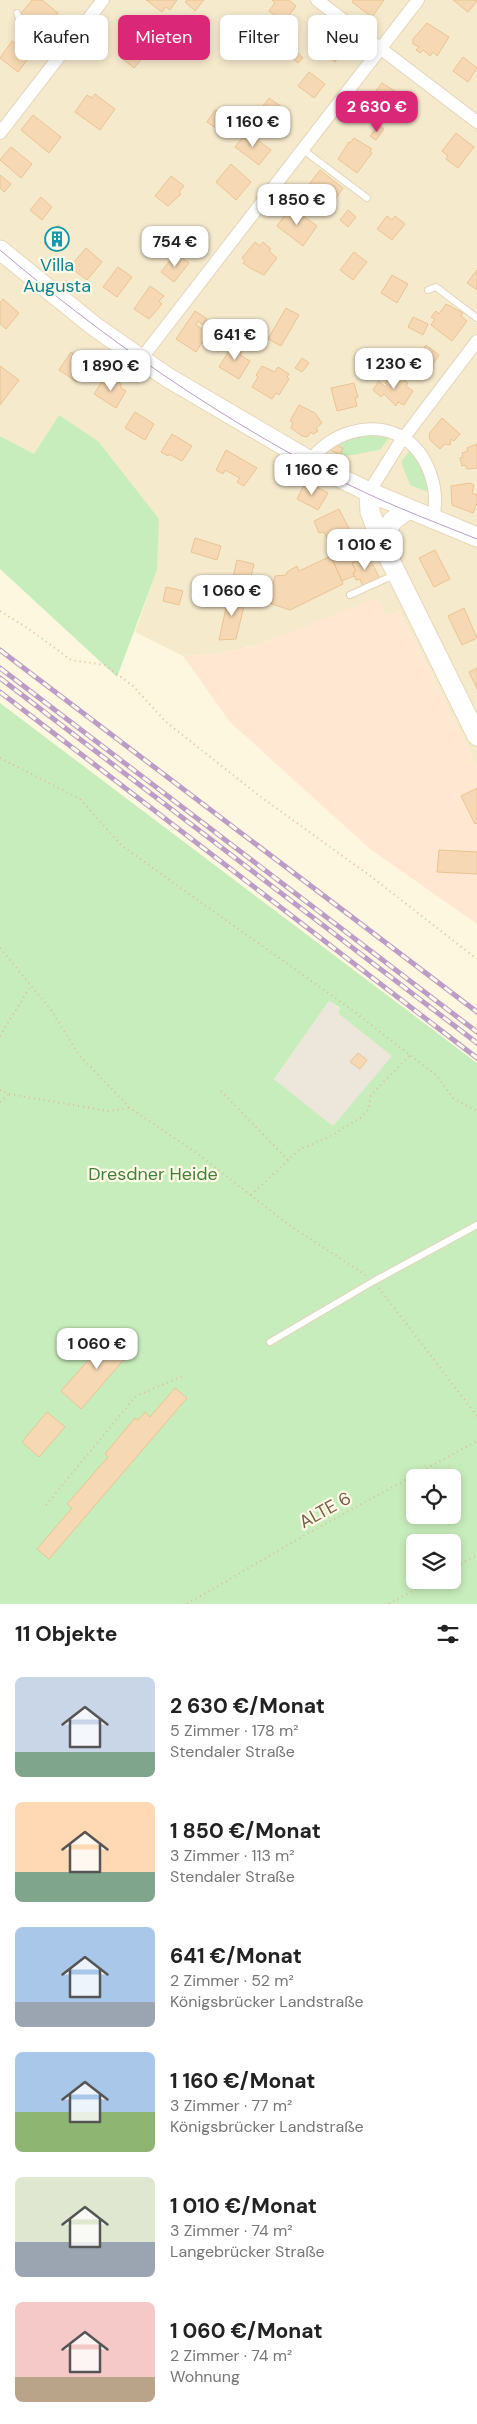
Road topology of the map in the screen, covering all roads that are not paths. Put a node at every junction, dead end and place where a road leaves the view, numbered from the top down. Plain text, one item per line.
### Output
1 (103, 0) edge
2 (317, 0) edge
3 (418, 0) edge
4 (91, 15) edge
5 (380, 48) junction
6 (57, 60) edge
7 (477, 122) edge
8 (0, 133) edge
9 (302, 149) junction
10 (367, 198) dead end
11 (0, 250) edge
12 (428, 290) dead end
13 (477, 318) edge
14 (477, 341) edge
15 (141, 359) junction
16 (401, 441) junction
17 (310, 462) junction
18 (369, 492) junction
19 (409, 509) junction
20 (433, 518) junction
21 (477, 537) edge
22 (382, 544) junction
23 (396, 574) junction
24 (350, 595) dead end
25 (477, 736) edge
26 (477, 1225) edge
27 (270, 1342) dead end

1 - 4 street
2 - 5 street
3 - 5 street
5 - 7 street
5 - 9 street
6 - 8 street
9 - 10 lane
9 - 15 street
11 - 15 main road
12 - 13 lane
14 - 16 street
15 - 17 main road
16 - 17 street
16 - 18 street
16 - 20 street
17 - 18 main road
18 - 19 main road
18 - 22 main road
19 - 20 main road
19 - 22 main road
20 - 21 main road
22 - 23 main road
23 - 24 lane
23 - 25 main road
26 - 27 lane

